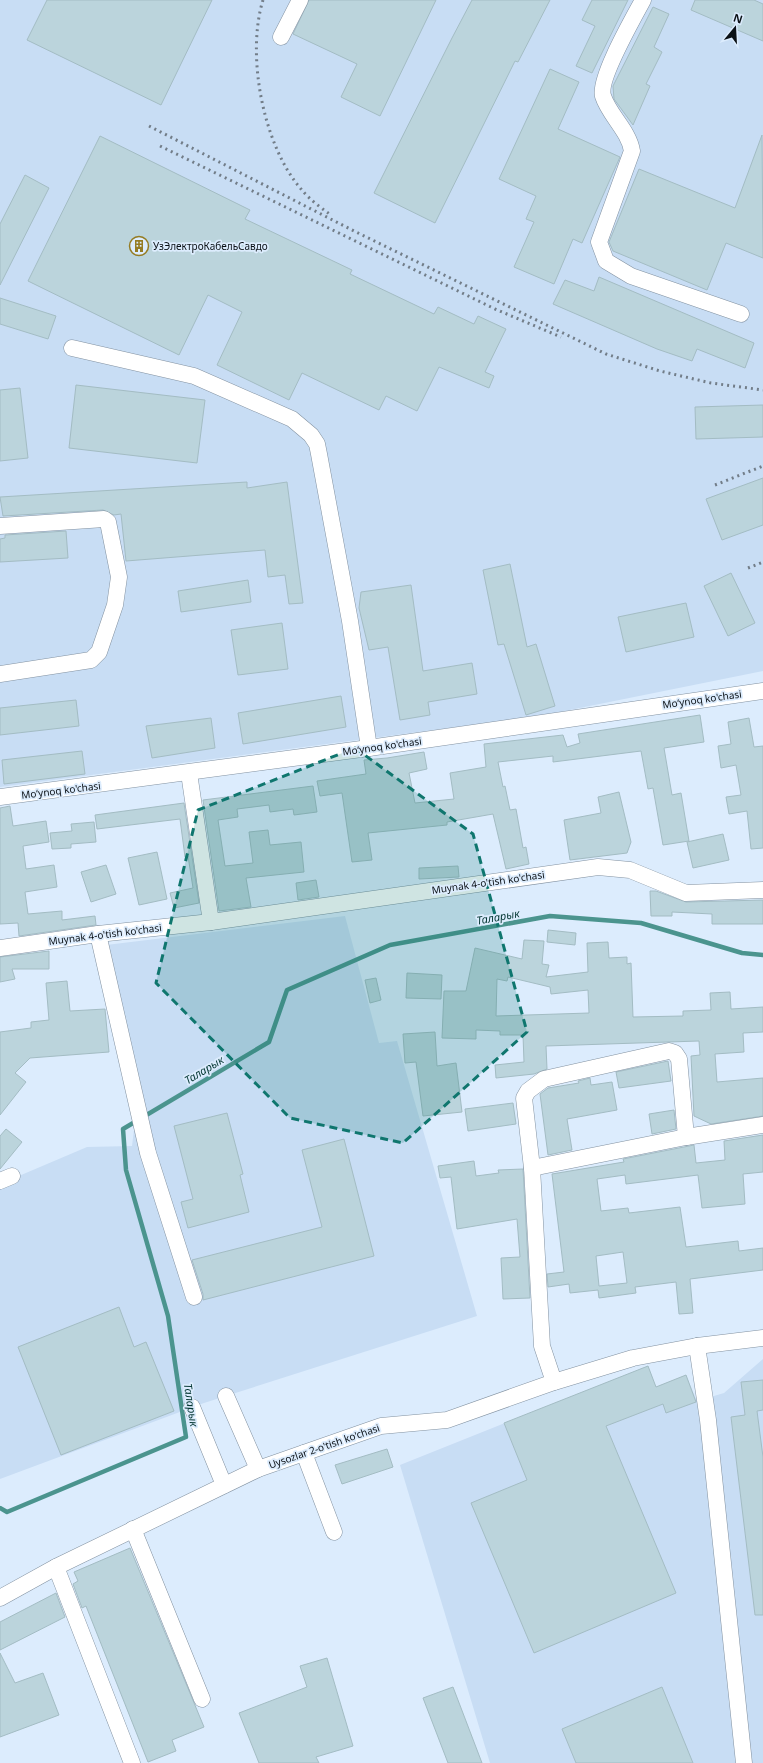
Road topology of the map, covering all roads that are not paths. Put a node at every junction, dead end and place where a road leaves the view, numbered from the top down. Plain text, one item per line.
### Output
1 (300, 0) edge
2 (643, 0) edge
3 (281, 37) dead end
4 (740, 314) dead end
5 (72, 348) dead end
6 (0, 526) edge
7 (0, 674) edge
8 (763, 691) edge
9 (369, 748) junction
10 (189, 773) junction
11 (0, 798) edge
12 (763, 890) edge
13 (211, 922) junction
14 (98, 934) junction
15 (0, 948) edge
16 (763, 1125) edge
17 (686, 1137) junction
18 (532, 1168) junction
19 (194, 1297) dead end
20 (763, 1338) edge
21 (697, 1346) junction
22 (554, 1382) junction
23 (226, 1396) dead end
24 (192, 1407) dead end
25 (304, 1453) junction
26 (258, 1469) junction
27 (224, 1485) junction
28 (133, 1529) junction
29 (334, 1532) dead end
30 (56, 1567) junction
31 (0, 1598) edge
32 (202, 1700) dead end
33 (132, 1763) edge
34 (744, 1763) edge

1 - 3 street
2 - 4 street
5 - 9 street
6 - 7 street
8 - 9 street, Moʻynoq ko'chasi
9 - 10 street, Moʻynoq ko'chasi
10 - 11 street, Moʻynoq ko'chasi
10 - 13 street
12 - 13 street, Muynak 4-o'tish ko'chasi
13 - 14 street, Muynak 4-o'tish ko'chasi
14 - 15 street, Muynak 4-o'tish ko'chasi
14 - 19 street
16 - 17 street
17 - 18 street
17 - 18 street
18 - 22 street
20 - 21 street, Uysozlar 2-o'tish ko'chasi
21 - 22 street, Uysozlar 2-o'tish ko'chasi
21 - 34 street
22 - 25 street, Uysozlar 2-o'tish ko'chasi
23 - 26 street
24 - 27 street
25 - 26 street, Uysozlar 2-o'tish ko'chasi
25 - 29 street
26 - 27 street, Uysozlar 2-o'tish ko'chasi
27 - 28 street, Uysozlar 2-o'tish ko'chasi
28 - 30 street, Uysozlar 2-o'tish ko'chasi
28 - 32 street
30 - 31 street, Uysozlar 2-o'tish ko'chasi
30 - 33 street

